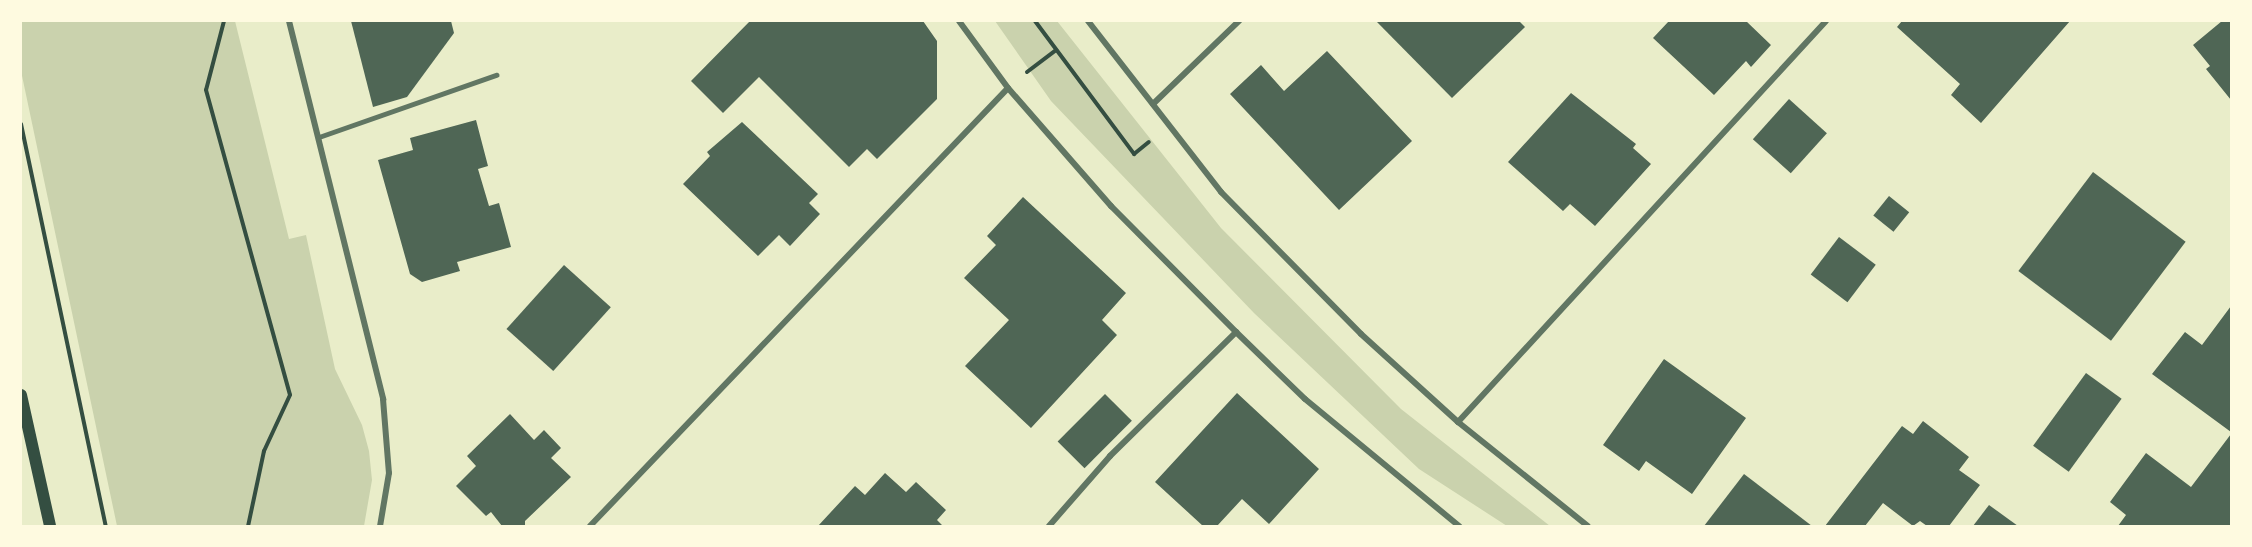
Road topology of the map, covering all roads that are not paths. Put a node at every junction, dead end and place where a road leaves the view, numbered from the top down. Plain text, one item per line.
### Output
1 (289, 21) edge
2 (959, 21) edge
3 (1088, 21) edge
4 (1239, 21) edge
5 (1826, 21) edge
6 (496, 75) dead end
7 (1008, 88) junction
8 (1154, 104) junction
9 (319, 137) junction
10 (1236, 332) junction
11 (21, 395) edge
12 (1458, 422) junction
13 (50, 526) edge
14 (380, 526) edge
15 (590, 526) edge
16 (1049, 526) edge
17 (1459, 526) edge
18 (1588, 526) edge

1 - 9 street
2 - 7 street
3 - 8 street
4 - 8 street
5 - 12 street
6 - 9 lane
7 - 10 street
7 - 15 street
8 - 12 street
9 - 14 street
10 - 16 street
10 - 17 street
11 - 13 main road
12 - 18 street

